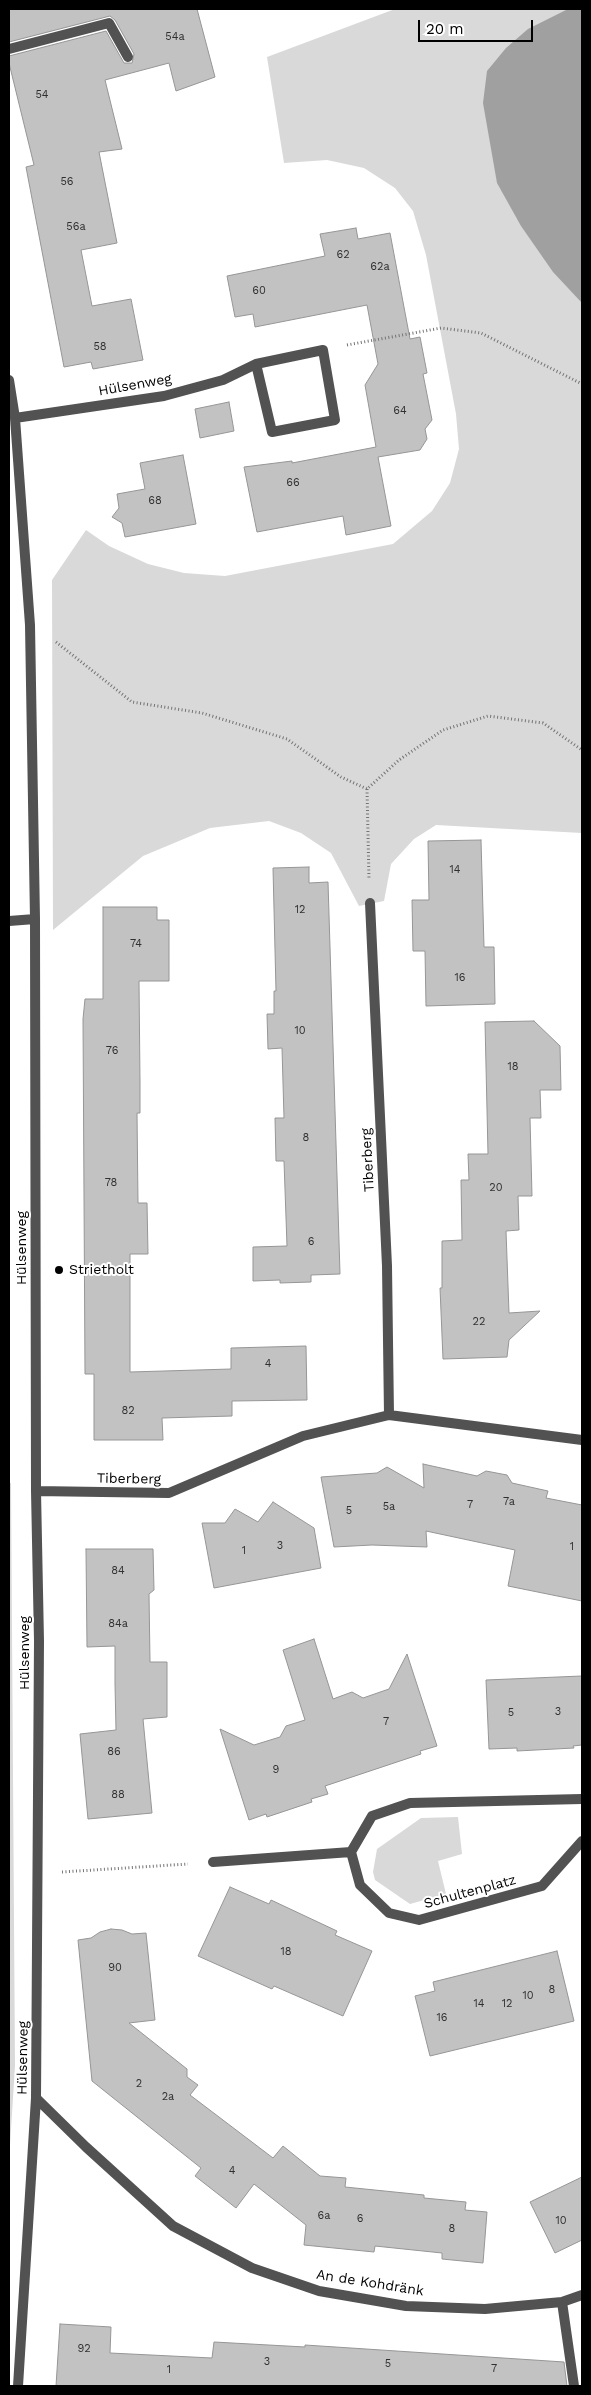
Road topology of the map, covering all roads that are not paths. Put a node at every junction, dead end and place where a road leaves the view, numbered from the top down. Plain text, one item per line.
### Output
1 (9, 49) edge
2 (128, 57) dead end
3 (256, 364) junction
4 (9, 380) edge
5 (15, 418) junction
6 (370, 903) road end
7 (35, 919) junction
8 (9, 921) edge
9 (388, 1415) junction
10 (582, 1440) edge
11 (36, 1491) junction
12 (582, 1799) edge
13 (582, 1841) edge
14 (351, 1852) junction
15 (213, 1862) road end
16 (36, 2098) junction
17 (582, 2295) edge
18 (562, 2302) junction
19 (18, 2386) edge
20 (574, 2386) edge

1 - 2 street
3 - 3 street, Hülsenweg
3 - 5 street, Hülsenweg
4 - 5 street, Hülsenweg
5 - 7 street, Hülsenweg
6 - 9 street, Tiberberg
7 - 8 street
7 - 11 street, Hülsenweg
9 - 10 street, Tiberberg
9 - 11 street, Tiberberg
11 - 16 street, Hülsenweg
12 - 14 street
13 - 14 street, Schultenplatz
14 - 15 street
16 - 18 street, An de Kohdränk
16 - 19 street, Hülsenweg
17 - 18 street, An de Kohdränk
18 - 20 street

